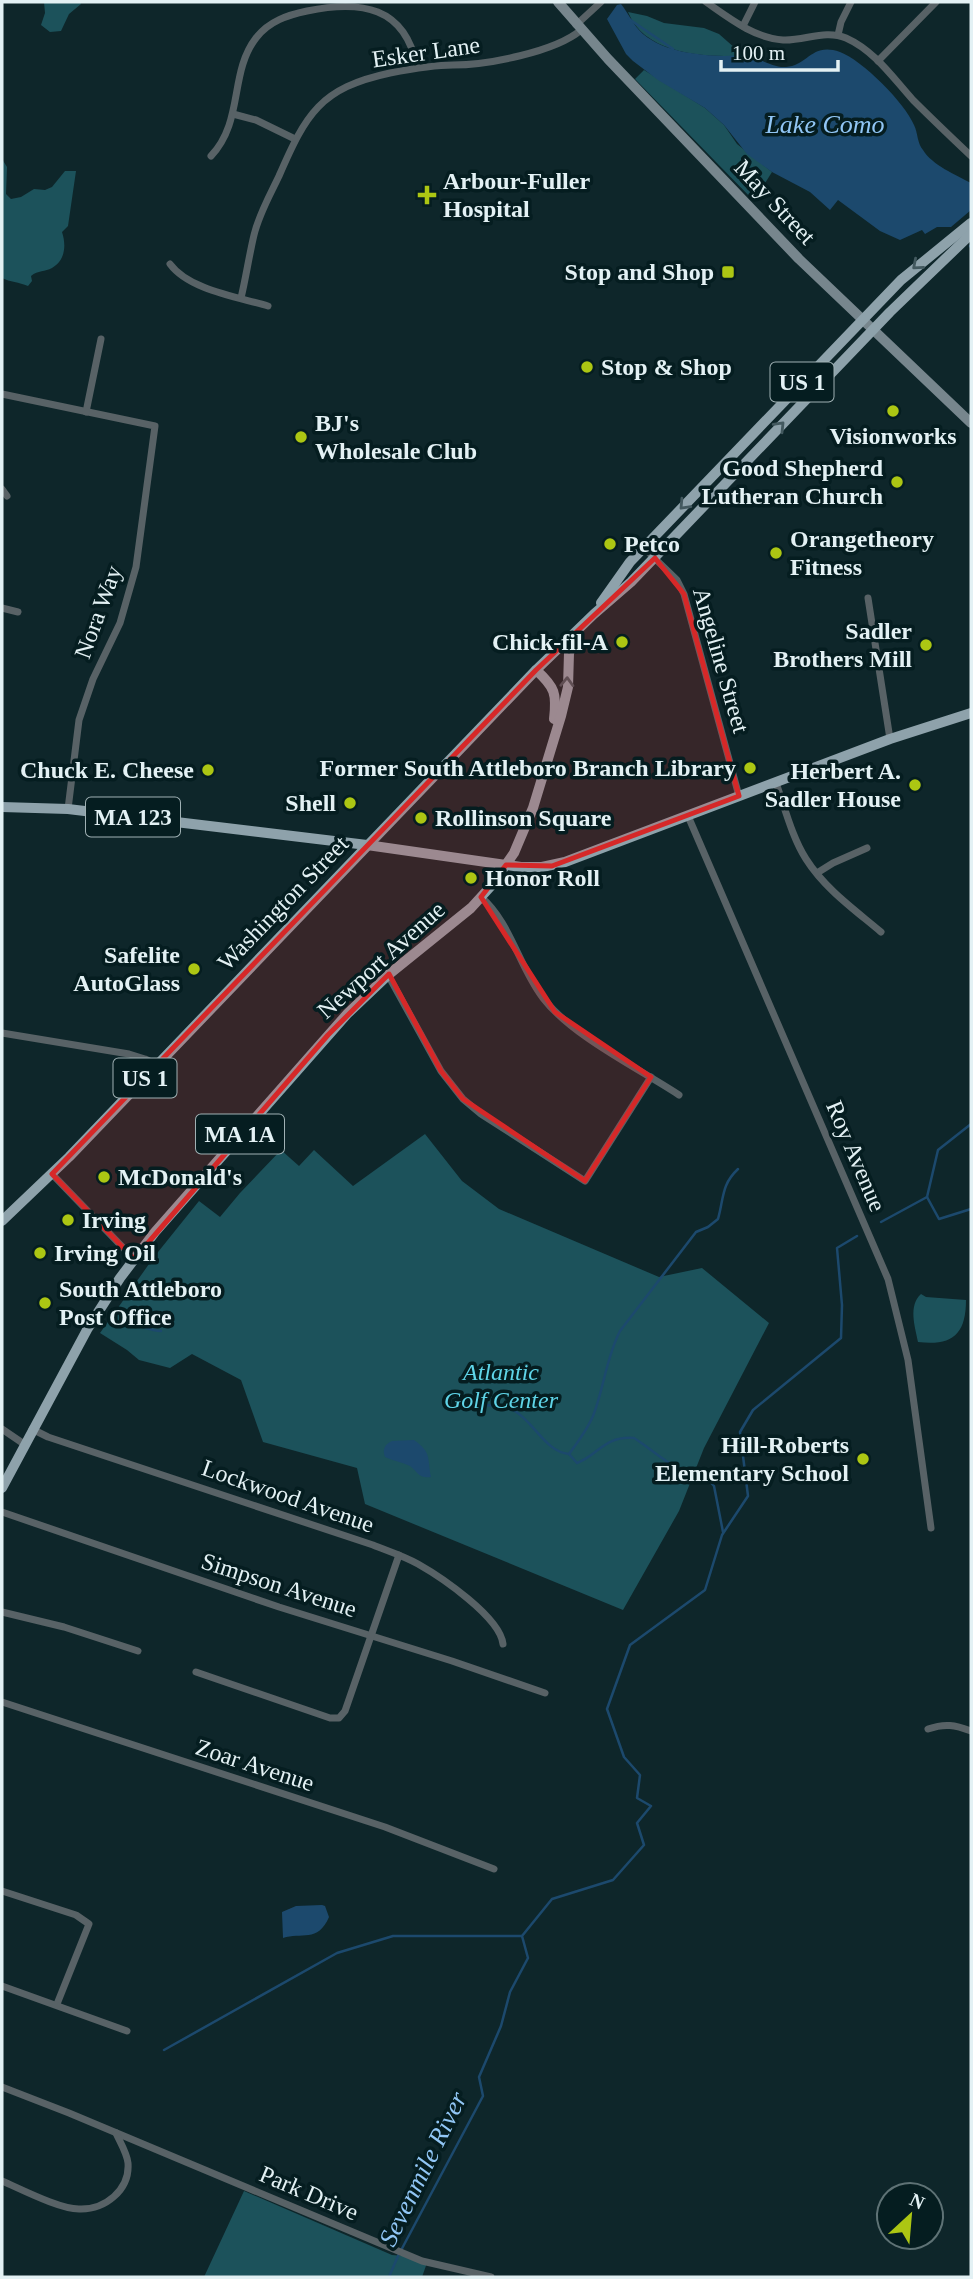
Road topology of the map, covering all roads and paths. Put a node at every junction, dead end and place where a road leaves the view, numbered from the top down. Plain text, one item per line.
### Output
1 (558, 2) edge
2 (601, 2) edge
3 (706, 2) edge
4 (755, 2) edge
5 (851, 2) edge
6 (936, 2) edge
7 (743, 26) junction
8 (578, 28) junction
9 (838, 35) junction
10 (878, 61) junction
11 (417, 67) junction
12 (233, 114) junction
13 (295, 139) junction
14 (211, 156) dead end
15 (971, 156) edge
16 (971, 223) edge
17 (971, 234) edge
18 (170, 264) dead end
19 (241, 298) junction
20 (268, 306) dead end
21 (862, 320) junction
22 (873, 330) junction
23 (101, 340) dead end
24 (2, 394) edge
25 (86, 412) junction
26 (971, 423) edge
27 (644, 548) junction
28 (655, 558) junction
29 (868, 598) dead end
30 (2, 608) edge
31 (18, 612) dead end
32 (594, 614) junction
33 (582, 626) junction
34 (536, 670) junction
35 (971, 713) edge
36 (553, 738) junction
37 (890, 739) junction
38 (776, 783) junction
39 (739, 796) junction
40 (2, 807) edge
41 (68, 810) junction
42 (688, 816) junction
43 (367, 845) junction
44 (867, 848) dead end
45 (506, 864) junction
46 (817, 873) junction
47 (481, 897) junction
48 (881, 932) dead end
49 (388, 975) junction
50 (2, 1033) edge
51 (157, 1065) junction
52 (651, 1077) junction
53 (679, 1095) dead end
54 (52, 1174) junction
55 (2, 1220) edge
56 (134, 1259) junction
57 (2, 1429) edge
58 (32, 1429) junction
59 (24, 1444) junction
60 (2, 1488) edge
61 (2, 1512) edge
62 (931, 1528) dead end
63 (399, 1555) junction
64 (2, 1612) edge
65 (371, 1636) junction
66 (503, 1644) dead end
67 (138, 1651) dead end
68 (196, 1672) dead end
69 (545, 1693) dead end
70 (2, 1702) edge
71 (928, 1730) dead end
72 (971, 1731) edge
73 (494, 1869) dead end
74 (2, 1891) edge
75 (2, 1986) edge
76 (57, 2004) junction
77 (127, 2031) dead end
78 (2, 2087) edge
79 (116, 2132) junction
80 (2, 2181) edge
81 (491, 2277) edge

1 - 8 street, May Street
2 - 8 street, Esker Lane
3 - 7 street
4 - 7 street
5 - 9 street
6 - 10 street
7 - 9 street
8 - 11 street, Esker Lane
8 - 21 street, May Street
9 - 10 street
10 - 15 street
11 - 12 street
11 - 13 street, Esker Lane
12 - 13 street
12 - 14 street
13 - 19 street, Esker Lane
16 -> 21 main road, Washington Street / US 1
17 - 22 main road, Washington Street / US 1
18 - 19 street
19 - 20 street
21 - 22 street, May Street
21 -> 27 main road, Washington Street / US 1
22 - 26 street, May Street
28 -> 22 main road, Washington Street / US 1
23 - 25 street
24 - 25 street
25 - 41 street, Nora Way
27 - 28 street, Angeline Street
27 - 32 main road, Washington Street / US 1
28 - 32 main road, Washington Street / US 1
28 - 39 street, Angeline Street
29 - 37 street
30 - 31 street
32 - 33 main road, Washington Street / US 1
33 - 34 main road, Washington Street / US 1
36 -> 33 main road, MA 1A
34 - 36 main road, MA 1A
34 - 43 main road, Washington Street / US 1
35 - 37 main road, MA 123
36 - 45 main road, MA 1A
37 - 38 main road, MA 123
38 - 39 main road, MA 123
38 - 46 street
39 - 42 main road, MA 123
40 - 41 main road, MA 123
41 - 43 main road, MA 123
42 - 45 main road, MA 123
42 - 62 street, Roy Avenue
43 - 45 main road, MA 123
43 - 51 main road, Washington Street / US 1
44 - 46 street
45 - 47 main road, Newport Avenue / MA 1A
46 - 48 street
47 - 49 main road, Newport Avenue / MA 1A
47 - 52 street
49 - 52 street
49 - 56 main road, Newport Avenue / MA 1A
50 - 51 street
51 - 54 main road, Washington Street / US 1
52 - 53 street
54 - 55 main road, Washington Street / US 1
54 - 56 street
56 - 58 main road, Newport Avenue / MA 1A
57 - 59 street
58 - 59 main road, Newport Avenue / MA 1A
58 - 63 street, Lockwood Avenue
59 - 60 main road, Newport Avenue / MA 1A
61 - 65 street, Simpson Avenue
63 - 65 street
63 - 66 street, Lockwood Avenue
64 - 67 street
65 - 68 street
65 - 69 street, Simpson Avenue
70 - 73 street, Zoar Avenue
71 - 72 street
74 - 76 street
75 - 76 street
76 - 77 street
78 - 79 street, Park Drive
79 - 80 street
79 - 81 street, Park Drive

